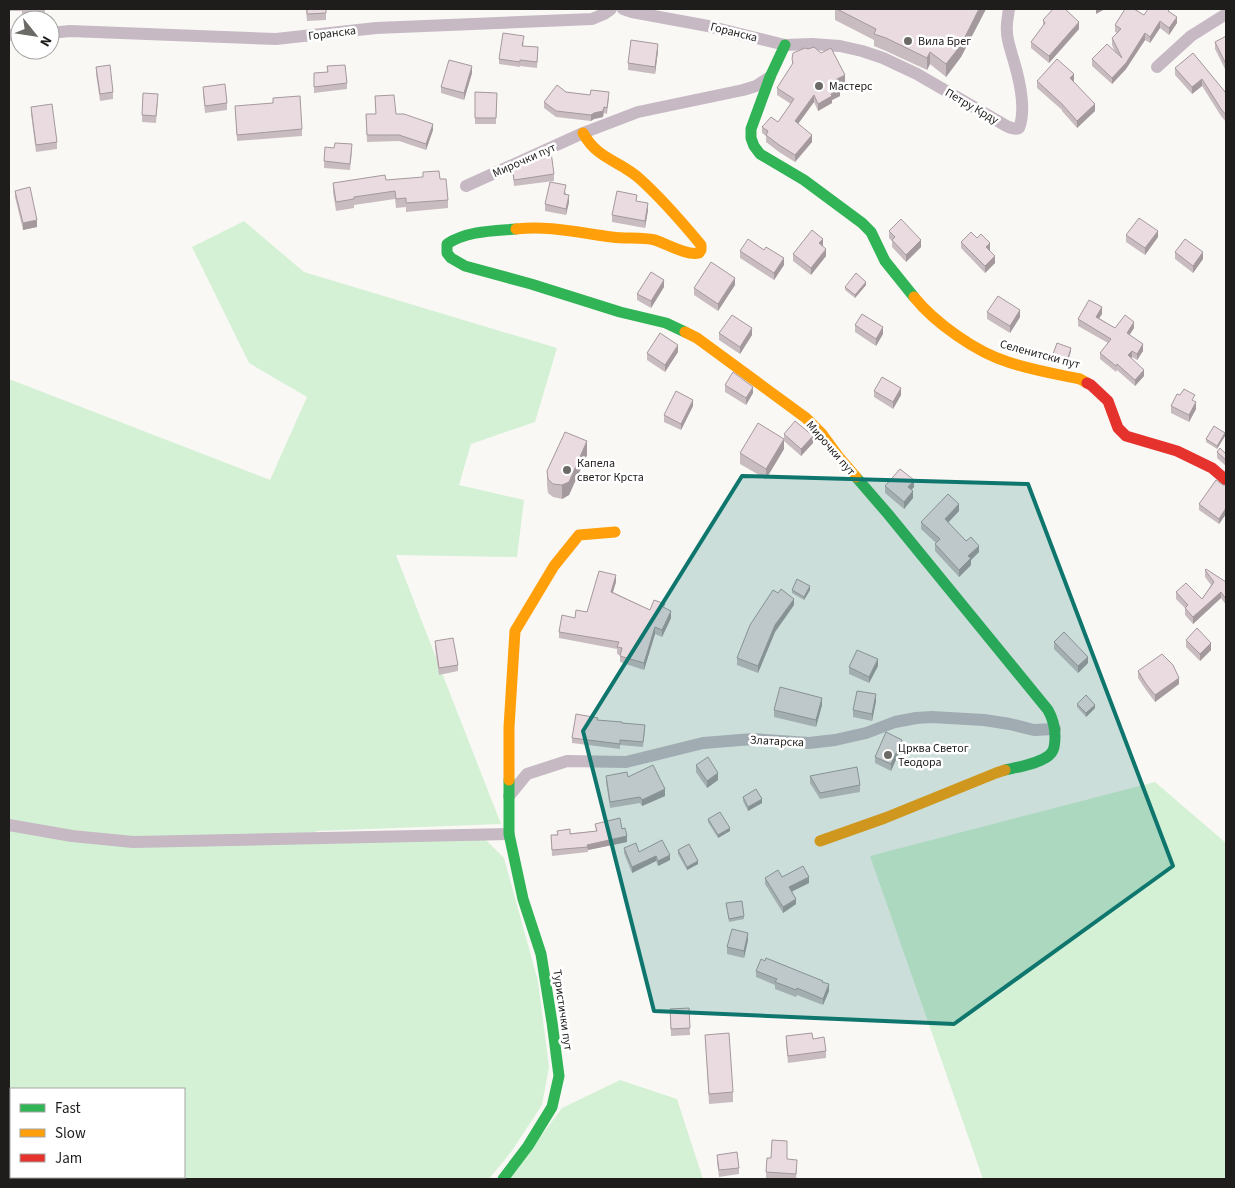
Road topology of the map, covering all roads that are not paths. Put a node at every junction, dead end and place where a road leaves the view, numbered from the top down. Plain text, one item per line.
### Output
1 (611, 9) edge
2 (623, 9) edge
3 (1009, 9) edge
4 (1226, 14) edge
5 (60, 32) edge
6 (812, 44) joint
7 (786, 45) junction
8 (1158, 67) dead end
9 (770, 77) junction
10 (583, 133) junction
11 (466, 186) dead end
12 (1226, 480) edge
13 (615, 532) dead end
14 (1055, 729) junction
15 (509, 796) junction
16 (9, 825) edge
17 (509, 834) junction
18 (820, 841) dead end
19 (503, 1179) edge

1 - 5 street, Горанска
2 - 7 street, Горанска
3 - 6 street, Петру Крду
4 - 8 street
6 - 7 street, Горанска
7 - 9 street, Селенитски пут
9 - 10 street, Мирочки пут
9 - 12 street, Селенитски пут
10 - 11 street, Мирочки пут
10 - 14 street, Мирочки пут
13 - 15 street, Туристички пут
14 - 15 street, Златарска
14 - 18 street
15 - 17 street, Туристички пут
16 - 17 street
17 - 19 street, Туристички пут

